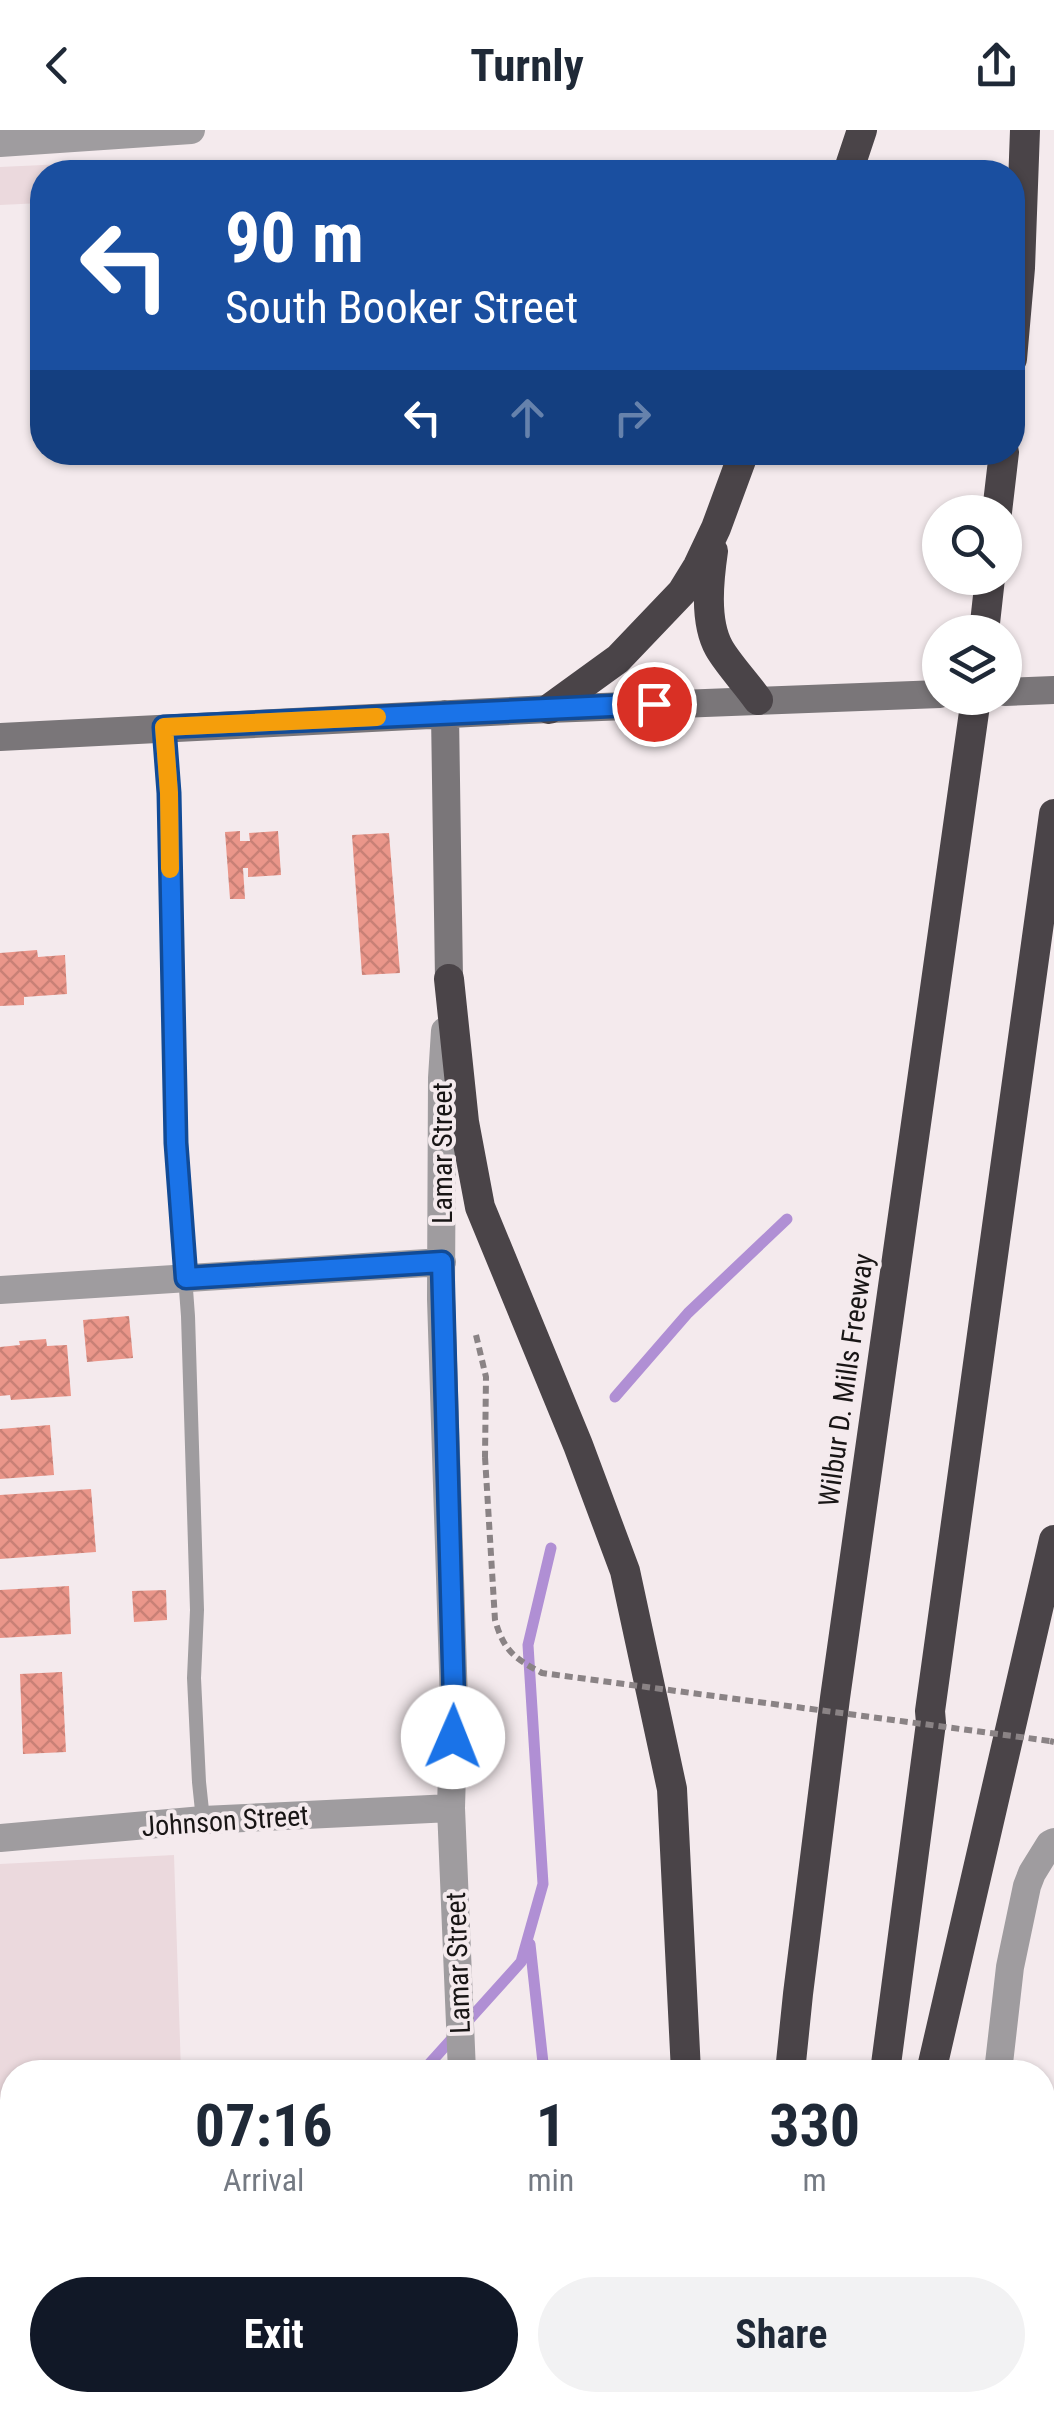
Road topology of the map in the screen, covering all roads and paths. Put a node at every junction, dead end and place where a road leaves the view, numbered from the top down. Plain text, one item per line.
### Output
1 (191, 130) edge
2 (862, 130) edge
3 (1024, 130) edge
4 (138, 131) edge
5 (0, 143) edge
6 (852, 160) edge
7 (1023, 160) edge
8 (739, 465) edge
9 (1002, 465) edge
10 (999, 495) edge
11 (716, 528) junction
12 (1054, 690) edge
13 (1022, 691) edge
14 (922, 695) edge
15 (758, 700) junction
16 (549, 708) junction
17 (445, 714) junction
18 (974, 715) edge
19 (164, 727) junction
20 (0, 737) edge
21 (1054, 814) edge
22 (449, 979) junction
23 (442, 1262) junction
24 (186, 1278) junction
25 (0, 1290) edge
26 (485, 1457) dead end
27 (1054, 1540) edge
28 (1052, 1741) edge
29 (451, 1808) junction
30 (203, 1820) junction
31 (0, 1838) edge
32 (1052, 1843) edge
33 (462, 2060) edge
34 (685, 2060) edge
35 (791, 2060) edge
36 (886, 2060) edge
37 (934, 2060) edge
38 (999, 2060) edge

1 - 4 street
2 - 6 highway
3 - 7 highway
4 - 5 street
8 - 11 highway
9 - 10 highway
11 - 15 highway
11 - 16 highway
12 - 13 main road
14 - 15 main road
15 - 16 main road
16 - 17 main road
17 - 19 main road
17 - 22 main road, Lamar Street
18 - 35 highway, Wilbur D. Mills Freeway
19 - 20 main road
19 - 24 lane
21 - 36 highway
22 - 23 street, Lamar Street
22 - 34 highway
23 - 24 street
23 - 29 street, Lamar Street
24 - 25 street
24 - 30 lane
26 - 28 path, bridge
27 - 37 highway
29 - 30 street, Johnson Street
29 - 33 street, Lamar Street
30 - 31 street, Johnson Street
32 - 38 street

